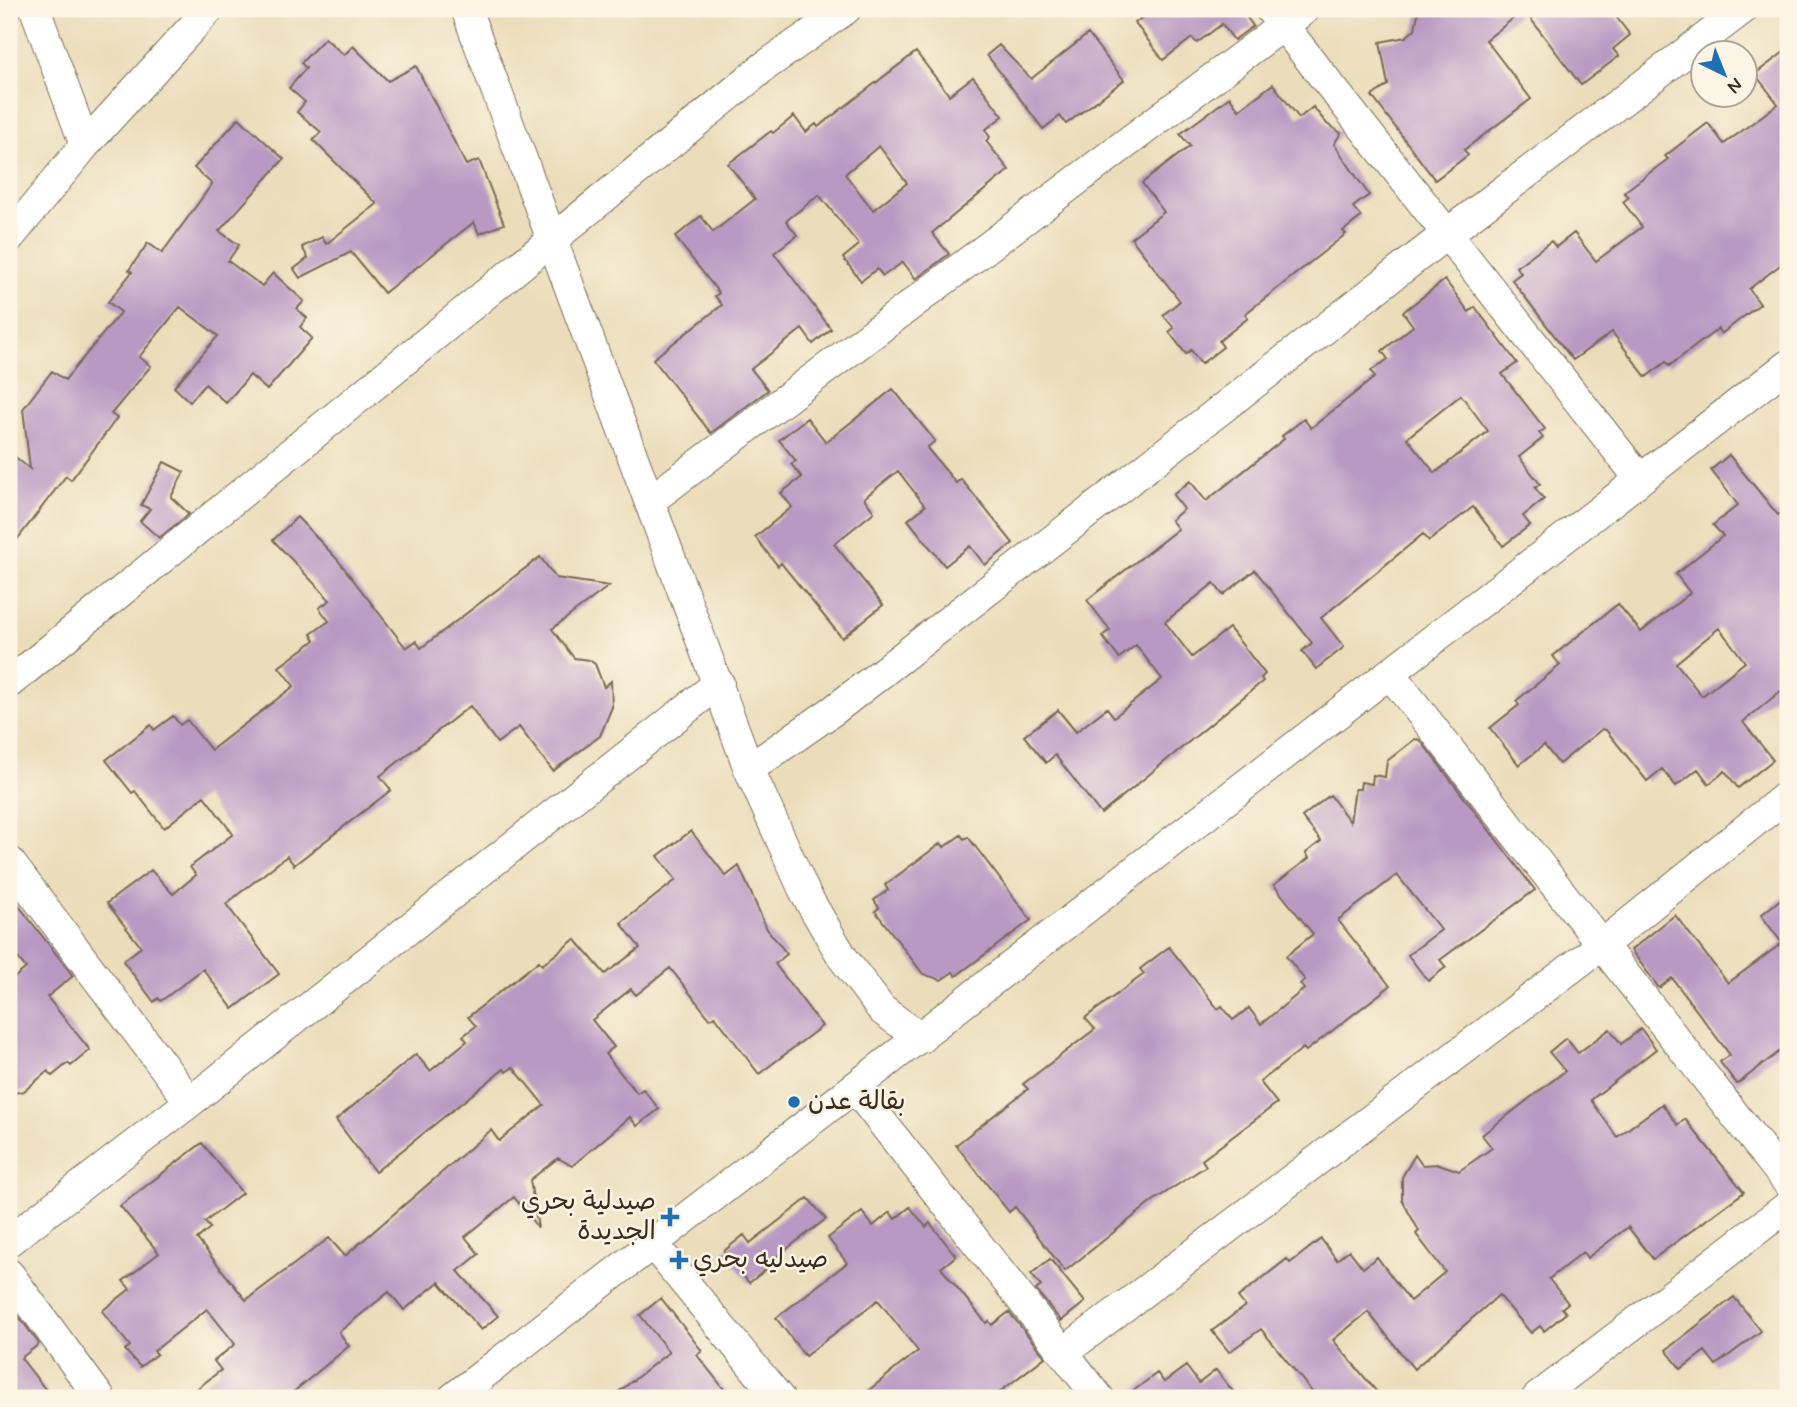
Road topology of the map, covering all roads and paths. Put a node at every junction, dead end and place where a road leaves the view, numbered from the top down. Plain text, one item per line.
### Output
1 (34, 9) edge
2 (209, 9) edge
3 (466, 9) edge
4 (846, 9) edge
5 (1743, 9) edge
6 (1286, 14) edge
7 (85, 145) junction
8 (1448, 233) junction
9 (9, 238) edge
10 (554, 240) junction
11 (1788, 365) edge
12 (1640, 479) junction
13 (651, 500) junction
14 (1391, 676) junction
15 (9, 683) edge
16 (719, 683) junction
17 (750, 769) junction
18 (1788, 795) edge
19 (9, 861) edge
20 (1603, 944) junction
21 (921, 1038) junction
22 (855, 1088) junction
23 (190, 1102) junction
24 (1788, 1184) edge
25 (1788, 1206) edge
26 (9, 1241) edge
27 (653, 1244) junction
28 (9, 1274) edge
29 (1064, 1352) junction
30 (100, 1398) edge
31 (453, 1398) edge
32 (779, 1398) edge
33 (1099, 1398) edge
34 (1536, 1398) edge

1 - 7 street
2 - 7 street
3 - 10 street
4 - 10 street
5 - 8 street
6 - 8 street
6 - 13 street
7 - 9 street
8 - 12 street
8 - 17 street
10 - 13 street
10 - 15 street
11 - 12 street
12 - 14 street
13 - 16 street
14 - 20 street
14 - 21 street
16 - 17 street
16 - 23 street
17 - 21 street
18 - 20 street
19 - 23 street
20 - 24 street
20 - 29 street
21 - 22 street
22 - 27 street
22 - 29 street
23 - 26 street
25 - 34 street
27 - 31 street
27 - 32 street
28 - 30 street
29 - 33 street

